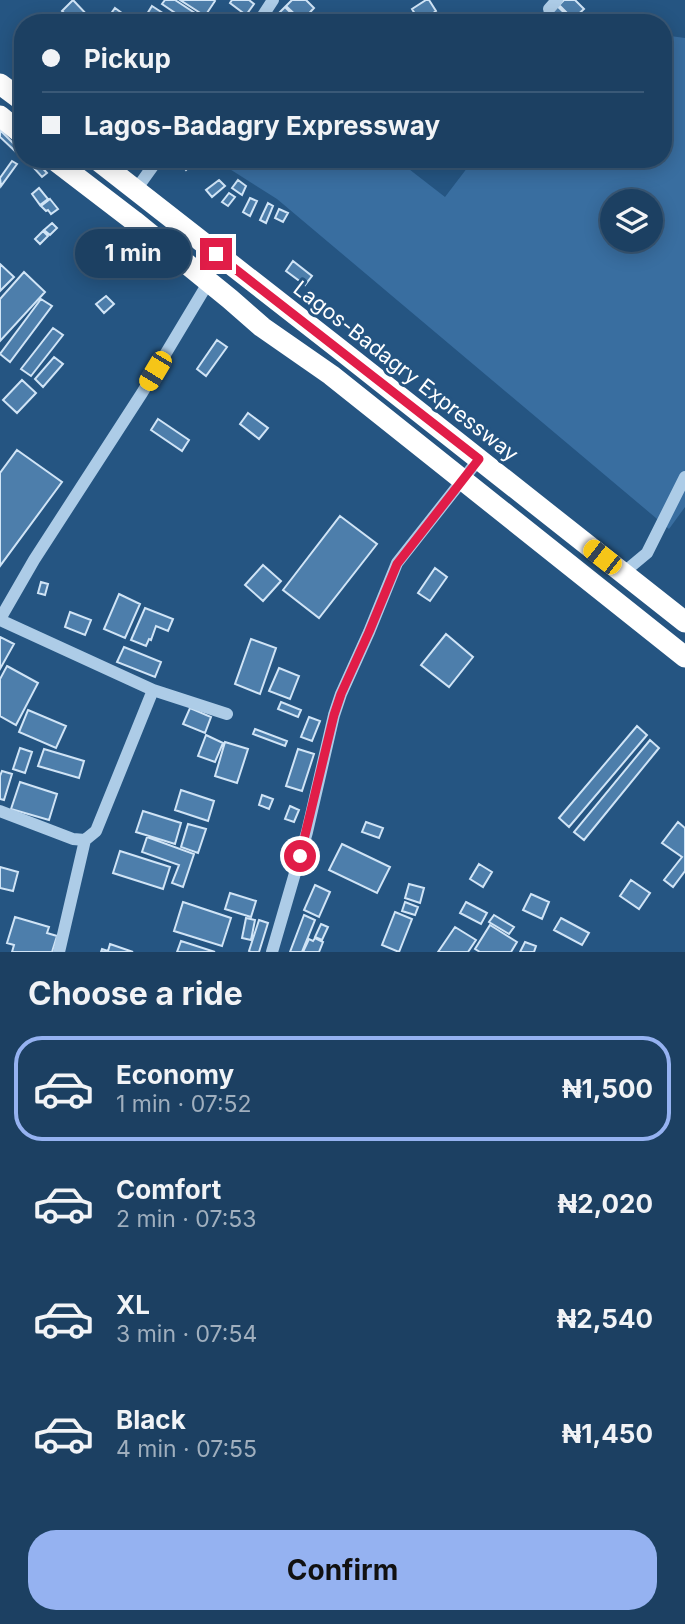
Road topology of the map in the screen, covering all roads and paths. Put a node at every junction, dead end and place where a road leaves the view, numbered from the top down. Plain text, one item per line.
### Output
1 (0, 83) edge
2 (14, 94) edge
3 (0, 116) edge
4 (14, 128) edge
5 (65, 168) edge
6 (107, 168) edge
7 (152, 168) edge
8 (135, 191) junction
9 (208, 283) junction
10 (479, 459) junction
11 (685, 477) edge
12 (463, 480) junction
13 (623, 573) junction
14 (0, 620) edge
15 (685, 622) edge
16 (685, 657) edge
17 (153, 690) junction
18 (227, 714) dead end
19 (0, 811) edge
20 (85, 840) junction
21 (59, 952) edge
22 (272, 952) edge

1 - 2 highway
3 - 4 highway
5 - 9 highway
6 - 8 highway, Lagos-Badagry Expressway
7 - 8 street
8 - 10 highway, Lagos-Badagry Expressway
9 - 12 highway
9 - 14 street
10 - 12 street
10 - 13 highway, Lagos-Badagry Expressway
11 - 13 street
12 - 16 highway
12 - 22 street
13 - 15 highway, Lagos-Badagry Expressway
14 - 17 street
17 - 18 street
17 - 20 street
19 - 20 street
20 - 21 street

